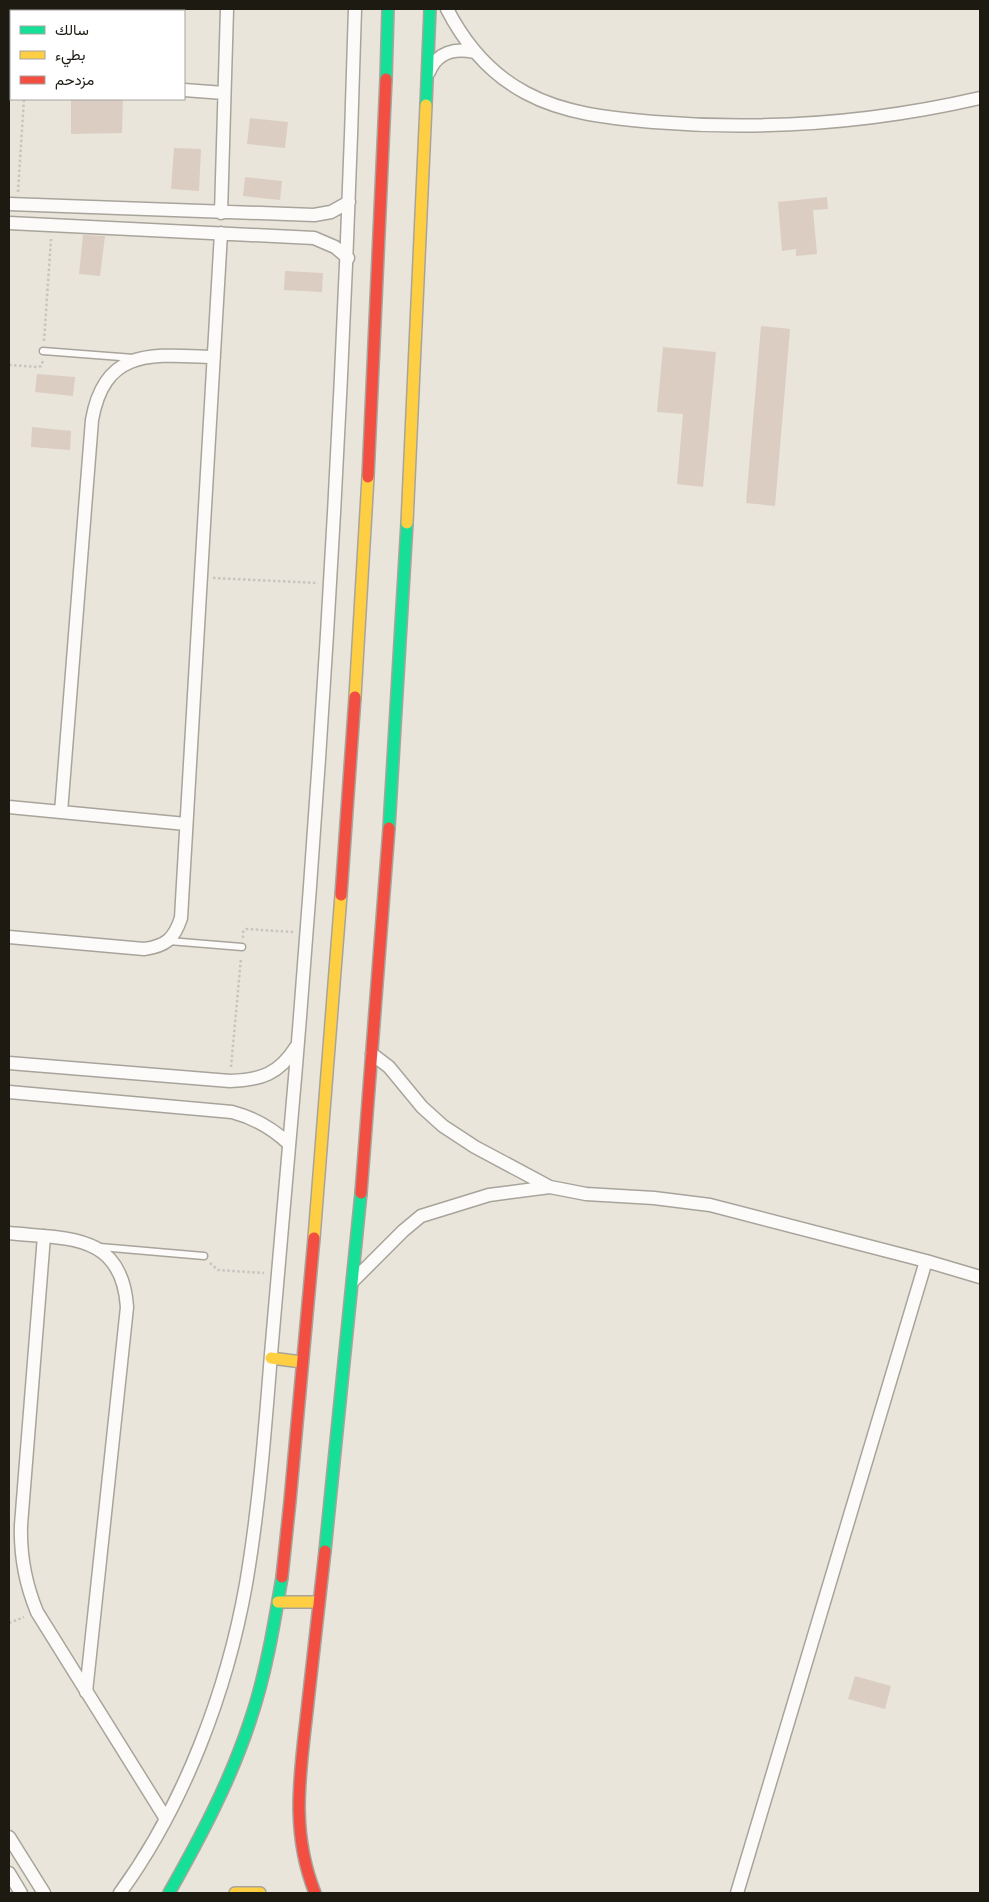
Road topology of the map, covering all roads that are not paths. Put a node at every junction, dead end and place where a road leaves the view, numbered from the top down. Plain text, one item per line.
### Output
1 (226, 9) edge
2 (355, 9) edge
3 (388, 9) edge
4 (430, 9) edge
5 (446, 9) edge
6 (474, 52) junction
7 (428, 77) junction
8 (185, 90) edge
9 (224, 92) junction
10 (980, 98) edge
11 (349, 202) junction
12 (13, 205) edge
13 (54, 207) junction
14 (222, 213) junction
15 (301, 215) junction
16 (9, 223) edge
17 (52, 225) junction
18 (222, 233) junction
19 (300, 237) junction
20 (348, 258) junction
21 (43, 351) road end
22 (214, 356) junction
23 (138, 359) junction
24 (9, 807) edge
25 (61, 812) junction
26 (186, 824) junction
27 (9, 937) edge
28 (168, 941) junction
29 (242, 947) road end
30 (297, 1045) junction
31 (372, 1054) junction
32 (9, 1063) edge
33 (9, 1092) edge
34 (289, 1144) junction
35 (550, 1187) junction
36 (9, 1233) edge
37 (44, 1236) junction
38 (96, 1247) junction
39 (204, 1256) road end
40 (926, 1261) junction
41 (980, 1278) edge
42 (353, 1281) junction
43 (271, 1358) junction
44 (302, 1362) junction
45 (278, 1602) junction
46 (319, 1602) junction
47 (86, 1692) junction
48 (166, 1819) junction
49 (9, 1836) edge
50 (9, 1873) edge
51 (21, 1893) edge
52 (44, 1893) edge
53 (120, 1893) edge
54 (168, 1893) edge
55 (235, 1893) edge
56 (260, 1893) edge
57 (315, 1893) edge
58 (737, 1893) edge

1 - 9 street
2 - 11 street
3 - 44 street
4 - 7 street
5 - 6 street
6 - 7 street
6 - 10 street
7 - 31 street
8 - 9 street
9 - 14 street
11 - 15 street
11 - 20 street
12 - 13 street
13 - 14 street
13 - 17 street
14 - 15 street
15 - 19 street
16 - 17 street
17 - 18 street
18 - 19 street
18 - 22 street
19 - 20 street
20 - 30 street
21 - 23 lane
22 - 23 street
22 - 26 street
23 - 25 street
24 - 25 street
25 - 26 street
26 - 28 street
27 - 28 street
28 - 29 lane
30 - 32 street
30 - 34 street
31 - 35 street
31 - 42 street
33 - 34 street
34 - 43 street
35 - 40 street
35 - 42 street
36 - 37 street
37 - 38 street
37 - 47 street
38 - 39 lane
38 - 47 street
40 - 41 street
40 - 58 street
42 - 46 street
43 - 44 street
43 - 48 street
44 - 45 street
45 - 46 street
45 - 54 street
46 - 57 street
47 - 48 street
48 - 53 street
49 - 52 street
50 - 51 street
55 - 56 street

